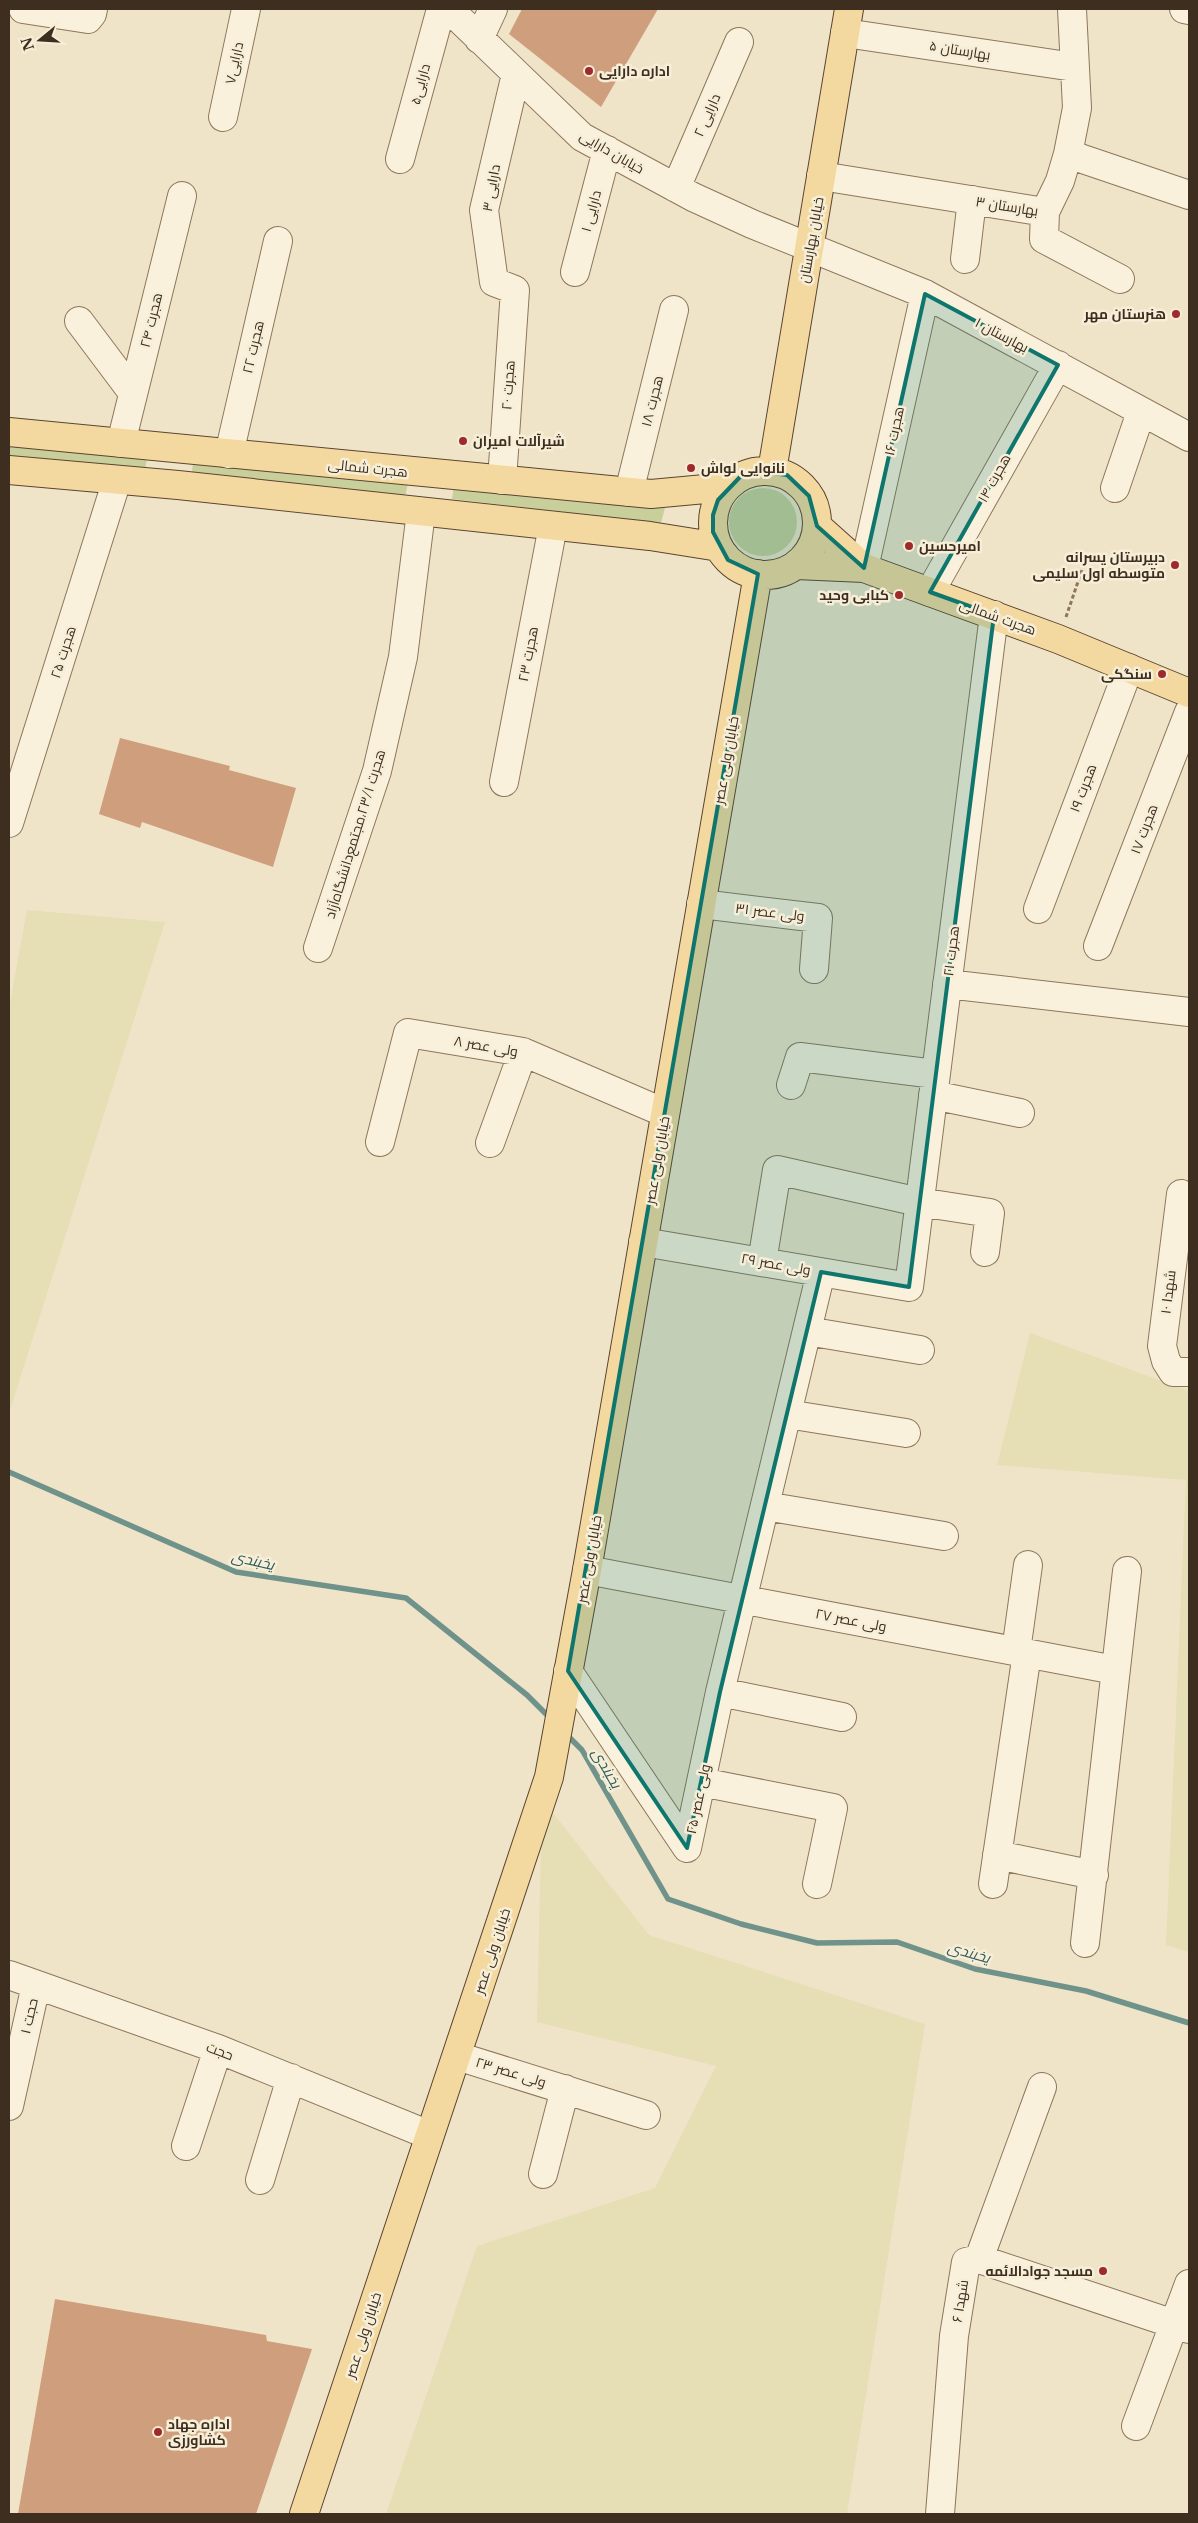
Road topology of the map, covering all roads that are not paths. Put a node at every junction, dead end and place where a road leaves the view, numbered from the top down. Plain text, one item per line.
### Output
1 (23, 9) edge
2 (94, 9) edge
3 (246, 9) edge
4 (441, 9) edge
5 (448, 9) edge
6 (493, 9) edge
7 (1072, 9) edge
8 (1184, 9) edge
9 (1189, 10) edge
10 (847, 21) edge
11 (479, 39) junction
12 (739, 42) dead end
13 (1074, 67) junction
14 (516, 74) junction
15 (223, 117) dead end
16 (607, 150) junction
17 (1068, 154) junction
18 (400, 159) dead end
19 (821, 176) junction
20 (676, 188) junction
21 (1189, 194) edge
22 (182, 196) dead end
23 (972, 200) junction
24 (1045, 212) junction
25 (278, 241) dead end
26 (810, 246) junction
27 (965, 259) dead end
28 (575, 272) dead end
29 (1120, 279) dead end
30 (515, 290) joint
31 (924, 294) junction
32 (674, 310) dead end
33 (79, 321) dead end
34 (1058, 365) junction
35 (133, 393) junction
36 (1142, 412) junction
37 (9, 432) edge
38 (1189, 437) edge
39 (121, 443) junction
40 (229, 454) junction
41 (9, 470) edge
42 (772, 471) junction
43 (117, 480) junction
44 (502, 480) junction
45 (727, 486) junction
46 (1115, 488) dead end
47 (629, 492) junction
48 (421, 512) junction
49 (553, 526) junction
50 (816, 526) junction
51 (719, 547) junction
52 (796, 564) junction
53 (864, 568) junction
54 (758, 574) junction
55 (930, 592) junction
56 (994, 615) junction
57 (1129, 668) junction
58 (1189, 693) edge
59 (1189, 712) edge
60 (504, 782) dead end
61 (9, 823) edge
62 (701, 904) junction
63 (1038, 909) dead end
64 (1098, 946) dead end
65 (318, 948) dead end
66 (814, 970) dead end
67 (947, 984) junction
68 (1189, 1012) edge
69 (522, 1052) junction
70 (791, 1085) dead end
71 (934, 1085) junction
72 (665, 1113) junction
73 (1020, 1113) dead end
74 (380, 1142) dead end
75 (490, 1143) dead end
76 (1181, 1194) dead end
77 (919, 1202) junction
78 (643, 1242) junction
79 (985, 1252) dead end
80 (762, 1262) junction
81 (821, 1272) junction
82 (908, 1287) joint
83 (807, 1331) junction
84 (920, 1350) dead end
85 (1189, 1372) edge
86 (787, 1414) junction
87 (906, 1433) dead end
88 (765, 1506) junction
89 (944, 1536) dead end
90 (1028, 1565) dead end
91 (587, 1570) junction
92 (1127, 1571) dead end
93 (742, 1599) junction
94 (1021, 1652) junction
95 (1114, 1670) junction
96 (568, 1671) junction
97 (720, 1692) junction
98 (842, 1717) dead end
99 (701, 1782) junction
100 (997, 1855) junction
101 (1094, 1875) junction
102 (818, 1884) dead end
103 (993, 1884) dead end
104 (1085, 1943) dead end
105 (9, 1975) edge
106 (36, 1985) junction
107 (218, 2049) junction
108 (457, 2056) junction
109 (291, 2078) junction
110 (1042, 2087) dead end
111 (565, 2089) junction
112 (9, 2106) edge
113 (646, 2115) dead end
114 (429, 2135) junction
115 (186, 2146) dead end
116 (543, 2174) dead end
117 (260, 2180) dead end
118 (980, 2259) junction
119 (1189, 2284) edge
120 (1182, 2326) edge
121 (1136, 2426) dead end
122 (304, 2514) edge
123 (940, 2514) edge

1 - 2 street
3 - 15 street, دارایی۷
4 - 18 street, دارایی۵
5 - 11 street, خیابان دارایی
6 - 11 street
7 - 13 street, بهارستان ۳
8 - 9 street
10 - 13 street, بهارستان ۵
10 - 19 main road, خیابان بهارستان
11 - 14 street, خیابان دارایی
12 - 20 street, دارایی ۲
13 - 17 street, بهارستان ۳
14 - 16 street, خیابان دارایی
14 - 30 street, دارایی ۳
16 - 20 street, خیابان دارایی
16 - 28 street, دارایی ۱
17 - 21 street
17 - 24 street, بهارستان ۳
19 - 23 street, بهارستان ۳
19 - 26 main road, خیابان بهارستان
20 - 26 street, خیابان دارایی
22 - 35 street, هجرت ۲۴
23 - 24 street, بهارستان ۳
23 - 27 street
24 - 29 street
25 - 40 street, هجرت ۲۲
26 - 31 street, بهارستان ۱
26 - 42 main road, خیابان بهارستان
30 - 44 street, هجرت ۲۰
31 - 34 street, بهارستان ۱
31 - 53 street, هجرت ۱۶
32 - 47 street, هجرت ۱۸
33 - 35 street
34 - 36 street, بهارستان ۱
34 - 55 street, هجرت ۱۴
35 - 39 street, هجرت ۲۴
36 - 38 street, بهارستان ۱
36 - 46 street
37 - 39 main road, هجرت شمالی
39 - 40 main road, هجرت شمالی
40 - 44 main road, هجرت شمالی
41 - 43 main road
42 - 45 main road
42 - 50 main road
43 - 48 main road
43 - 61 street, هجرت ۲۵
44 - 47 main road, هجرت شمالی
45 - 47 main road, هجرت شمالی
45 - 51 main road
48 - 49 main road
48 - 65 street, هجرت ۲۳/۱،مجتمع‌دانشگاه‌آزاد
49 - 51 main road
49 - 60 street, هجرت ۲۳
50 - 52 main road
50 - 53 main road, هجرت شمالی
51 - 54 main road
52 - 53 main road
52 - 54 main road
53 - 55 main road, هجرت شمالی
54 - 62 main road, خیابان ولی عصر
55 - 56 main road, هجرت شمالی
56 - 57 main road, هجرت شمالی
56 - 67 street, هجرت ۲۱
57 - 58 main road, هجرت شمالی
57 - 63 street, هجرت ۱۹
59 - 64 street, هجرت ۱۷
62 - 66 street, ولی عصر ۳۱
62 - 72 main road, خیابان ولی عصر
67 - 68 street
67 - 71 street, هجرت ۲۱
69 - 72 street, ولی عصر ۸
69 - 74 street, ولی عصر ۸
69 - 75 street
70 - 71 street
71 - 73 street
71 - 77 street, هجرت ۲۱
72 - 78 main road, خیابان ولی عصر
76 - 85 street, شهدا ۱۰
77 - 79 street
77 - 80 street
77 - 82 street, هجرت ۲۱
78 - 80 street, ولی عصر ۲۹
78 - 91 main road, خیابان ولی عصر
80 - 81 street, ولی عصر ۲۹
81 - 82 street, ولی عصر ۲۹
81 - 83 street, ولی عصر ۲۵
83 - 84 street
83 - 86 street, ولی عصر ۲۵
86 - 87 street
86 - 88 street, ولی عصر ۲۵
88 - 89 street
88 - 93 street, ولی عصر ۲۵
90 - 94 street
91 - 93 street, ولی عصر ۲۷
91 - 96 main road, خیابان ولی عصر
92 - 95 street
93 - 94 street, ولی عصر ۲۷
93 - 97 street, ولی عصر ۲۵
94 - 95 street, ولی عصر ۲۷
94 - 100 street
95 - 101 street
96 - 99 street, ولی عصر ۲۵
96 - 108 main road, خیابان ولی عصر
97 - 98 street
97 - 99 street, ولی عصر ۲۵
99 - 102 street
100 - 101 street
100 - 103 street
101 - 104 street
105 - 106 street, حجت
106 - 107 street, حجت
106 - 112 street, حجت ۱
107 - 109 street, حجت
107 - 115 street
108 - 111 street, ولی عصر ۲۳
108 - 114 main road, خیابان ولی عصر
109 - 114 street, حجت
109 - 117 street
110 - 118 street
111 - 113 street, ولی عصر ۲۳
111 - 116 street, ولی عصر ۲۳
114 - 122 main road, خیابان ولی عصر
118 - 120 street
118 - 123 street, شهدا ۶
119 - 120 street
120 - 121 street

